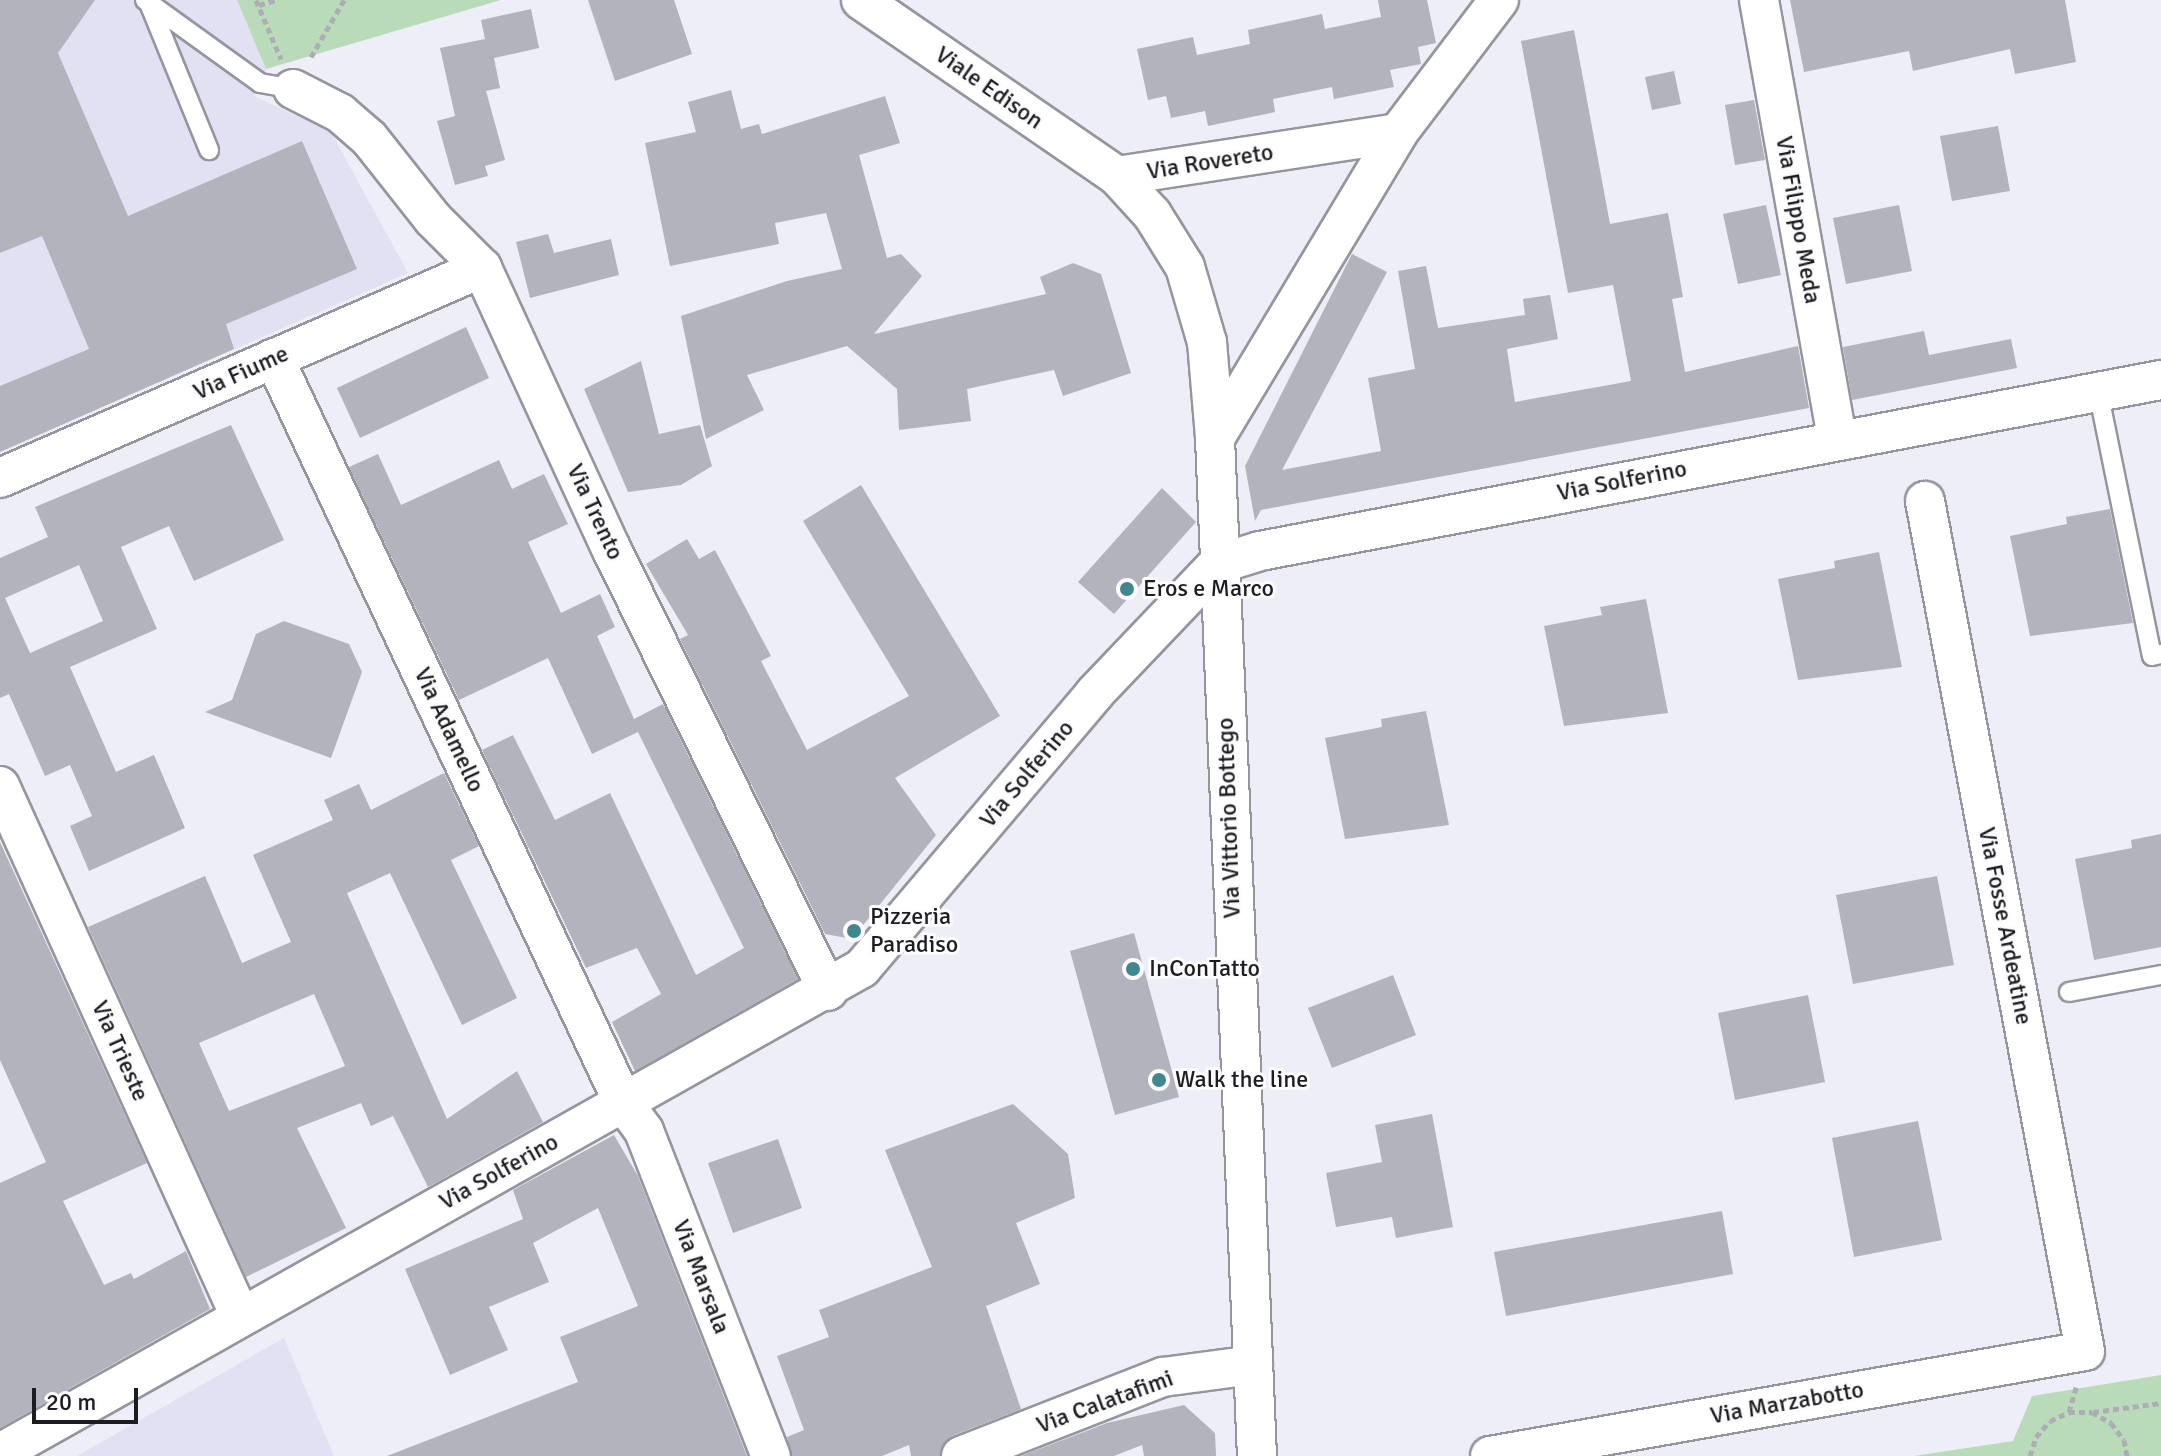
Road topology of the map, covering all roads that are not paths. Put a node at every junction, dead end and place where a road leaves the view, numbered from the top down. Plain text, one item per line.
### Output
1 (861, 0) edge
2 (1499, 0) edge
3 (1759, 0) edge
4 (147, 2) edge
5 (293, 89) joint
6 (1398, 133) junction
7 (209, 150) dead end
8 (1117, 176) junction
9 (482, 268) junction
10 (274, 358) junction
11 (2161, 380) edge
12 (2098, 391) junction
13 (1215, 438) junction
14 (1837, 440) junction
15 (0, 478) edge
16 (1925, 501) dead end
17 (1218, 564) junction
18 (2161, 654) edge
19 (0, 786) edge
20 (2161, 975) edge
21 (828, 991) junction
22 (2069, 992) dead end
23 (623, 1102) junction
24 (240, 1316) junction
25 (2085, 1351) joint
26 (1253, 1365) junction
27 (0, 1453) edge
28 (771, 1456) edge
29 (961, 1456) edge
30 (1257, 1456) edge
31 (1490, 1456) edge

1 - 8 street, Viale Edison
2 - 6 street
3 - 14 street, Via Filippo Meda
4 - 5 lane
4 - 7 lane
5 - 9 street, Via Trento
6 - 8 street, Via Rovereto
6 - 13 street
8 - 13 street, Via Rovereto
9 - 10 street, Via Fiume
9 - 21 street, Via Trento
10 - 15 street, Via Fiume
10 - 23 street, Via Adamello
11 - 12 street, Via Solferino
12 - 14 street, Via Solferino
12 - 18 lane
13 - 17 street, Via Rovereto
14 - 17 street, Via Solferino
16 - 25 street, Via Fosse Ardeatine
17 - 21 street, Via Solferino
17 - 26 street, Via Vittorio Bottego
19 - 24 street, Via Trieste
20 - 22 lane
21 - 23 street, Via Solferino
23 - 24 street, Via Solferino
23 - 28 street, Via Marsala
24 - 27 street, Via Solferino
25 - 31 street, Via Marzabotto
26 - 29 street, Via Calatafimi
26 - 30 street, Via Vittorio Bottego

